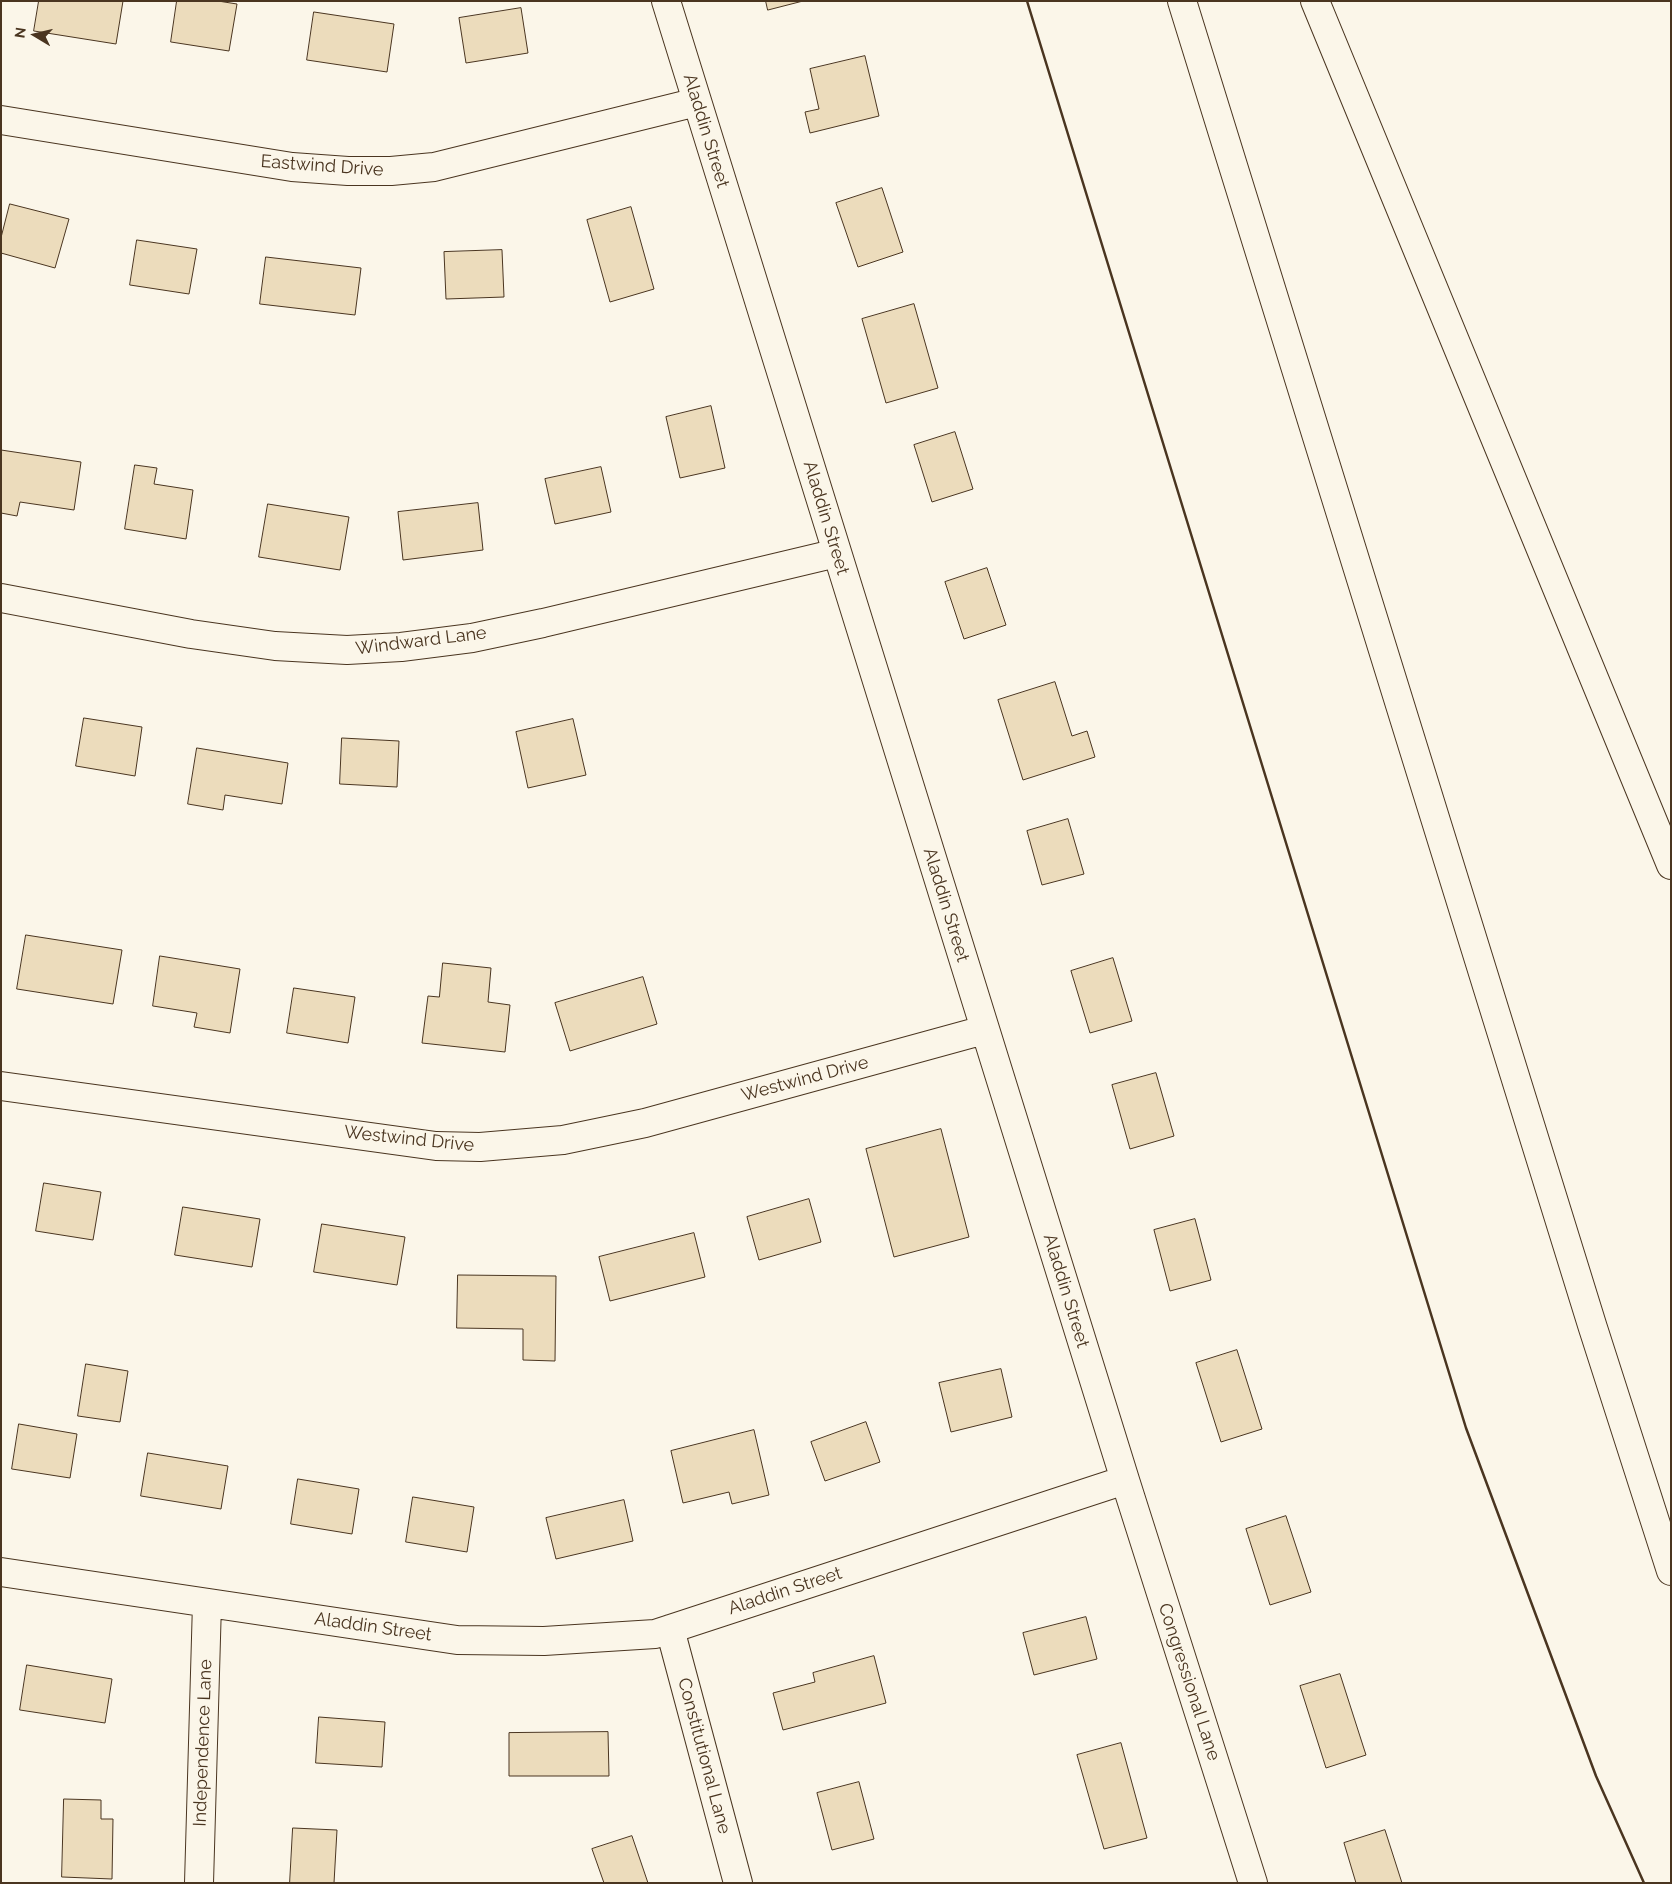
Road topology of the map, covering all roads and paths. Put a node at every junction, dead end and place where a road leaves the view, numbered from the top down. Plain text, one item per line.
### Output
1 (666, 1) edge
2 (1182, 1) edge
3 (1315, 1) edge
4 (697, 102) junction
5 (1, 120) edge
6 (837, 553) junction
7 (1, 598) edge
8 (1671, 865) edge
9 (984, 1030) junction
10 (1, 1086) edge
11 (1124, 1480) junction
12 (1664, 1528) edge
13 (1671, 1571) edge
14 (1, 1572) edge
15 (207, 1603) junction
16 (670, 1629) junction
17 (199, 1883) edge
18 (738, 1883) edge
19 (1253, 1883) edge

1 - 4 main road, Aladdin Street
2 - 12 main road
3 - 8 main road
4 - 5 main road, Eastwind Drive
4 - 6 main road, Aladdin Street
6 - 7 main road, Windward Lane
6 - 9 main road, Aladdin Street
9 - 10 main road, Westwind Drive
9 - 11 main road, Aladdin Street
11 - 16 main road, Aladdin Street
11 - 19 main road, Congressional Lane
12 - 13 main road
14 - 15 main road, Aladdin Street
15 - 16 main road, Aladdin Street
15 - 17 main road, Independence Lane
16 - 18 main road, Constitutional Lane

